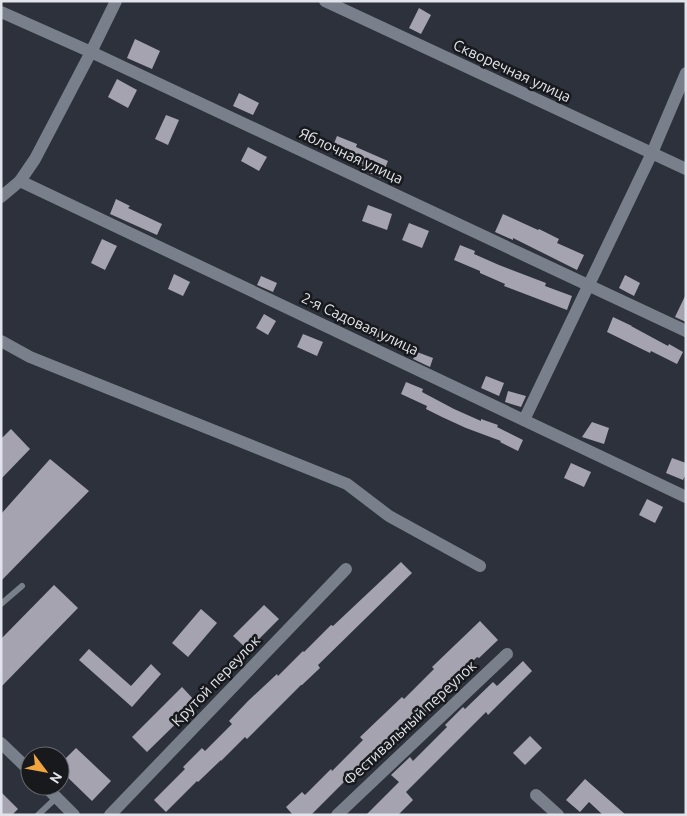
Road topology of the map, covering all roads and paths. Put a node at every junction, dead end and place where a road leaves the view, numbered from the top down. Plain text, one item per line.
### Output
1 (116, 1) edge
2 (325, 1) edge
3 (1, 12) edge
4 (91, 52) junction
5 (686, 73) edge
6 (652, 153) junction
7 (686, 169) edge
8 (20, 181) junction
9 (1, 197) edge
10 (589, 286) junction
11 (686, 331) edge
12 (1, 341) edge
13 (524, 420) junction
14 (686, 497) edge
15 (480, 566) dead end
16 (346, 569) dead end
17 (22, 586) dead end
18 (1, 604) edge
19 (507, 654) dead end
20 (1, 743) edge
21 (20, 761) edge
22 (536, 795) dead end
23 (56, 798) joint
24 (38, 815) edge
25 (74, 815) edge
26 (110, 815) edge
27 (336, 815) edge
28 (558, 815) edge

1 - 4 street
2 - 6 street, Скворечная улица
3 - 4 street, Яблочная улица
4 - 8 street
4 - 10 street, Яблочная улица
5 - 6 street
6 - 7 street, Скворечная улица
6 - 10 street
8 - 9 street
8 - 13 street, 2-я Садовая улица
10 - 11 street, Яблочная улица
10 - 13 street
12 - 15 street
13 - 14 street, 2-я Садовая улица
16 - 26 street, Крутой переулок
17 - 18 lane
19 - 27 street, Фестивальный переулок
20 - 21 street
22 - 28 street
23 - 24 lane
23 - 25 street

